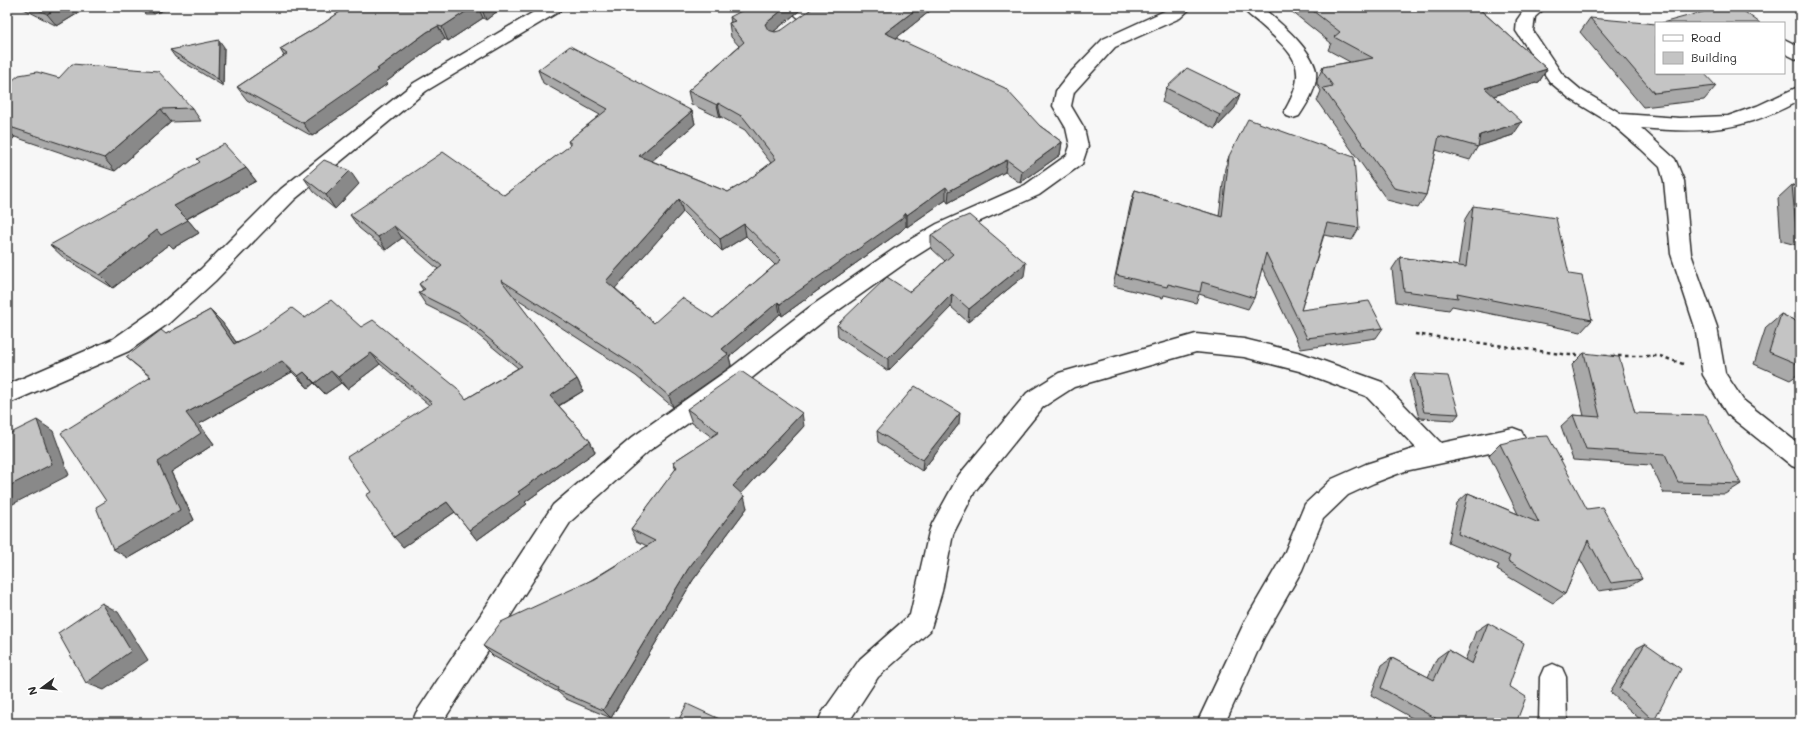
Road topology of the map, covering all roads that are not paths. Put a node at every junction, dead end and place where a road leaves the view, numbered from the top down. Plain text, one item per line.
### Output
1 (554, 7) edge
2 (1184, 7) edge
3 (1250, 7) edge
4 (1538, 7) edge
5 (1785, 46) edge
6 (1800, 55) edge
7 (1800, 92) edge
8 (1293, 112) dead end
9 (1618, 120) junction
10 (7, 395) edge
11 (1513, 438) dead end
12 (1437, 454) junction
13 (1800, 459) edge
14 (1553, 677) dead end
15 (426, 723) edge
16 (832, 723) edge
17 (1211, 723) edge
18 (1553, 723) edge

1 - 10 street
2 - 15 street
3 - 8 street
4 - 9 street
5 - 6 street
7 - 9 street
9 - 13 street
11 - 12 street
12 - 16 street
12 - 17 street
14 - 18 street

